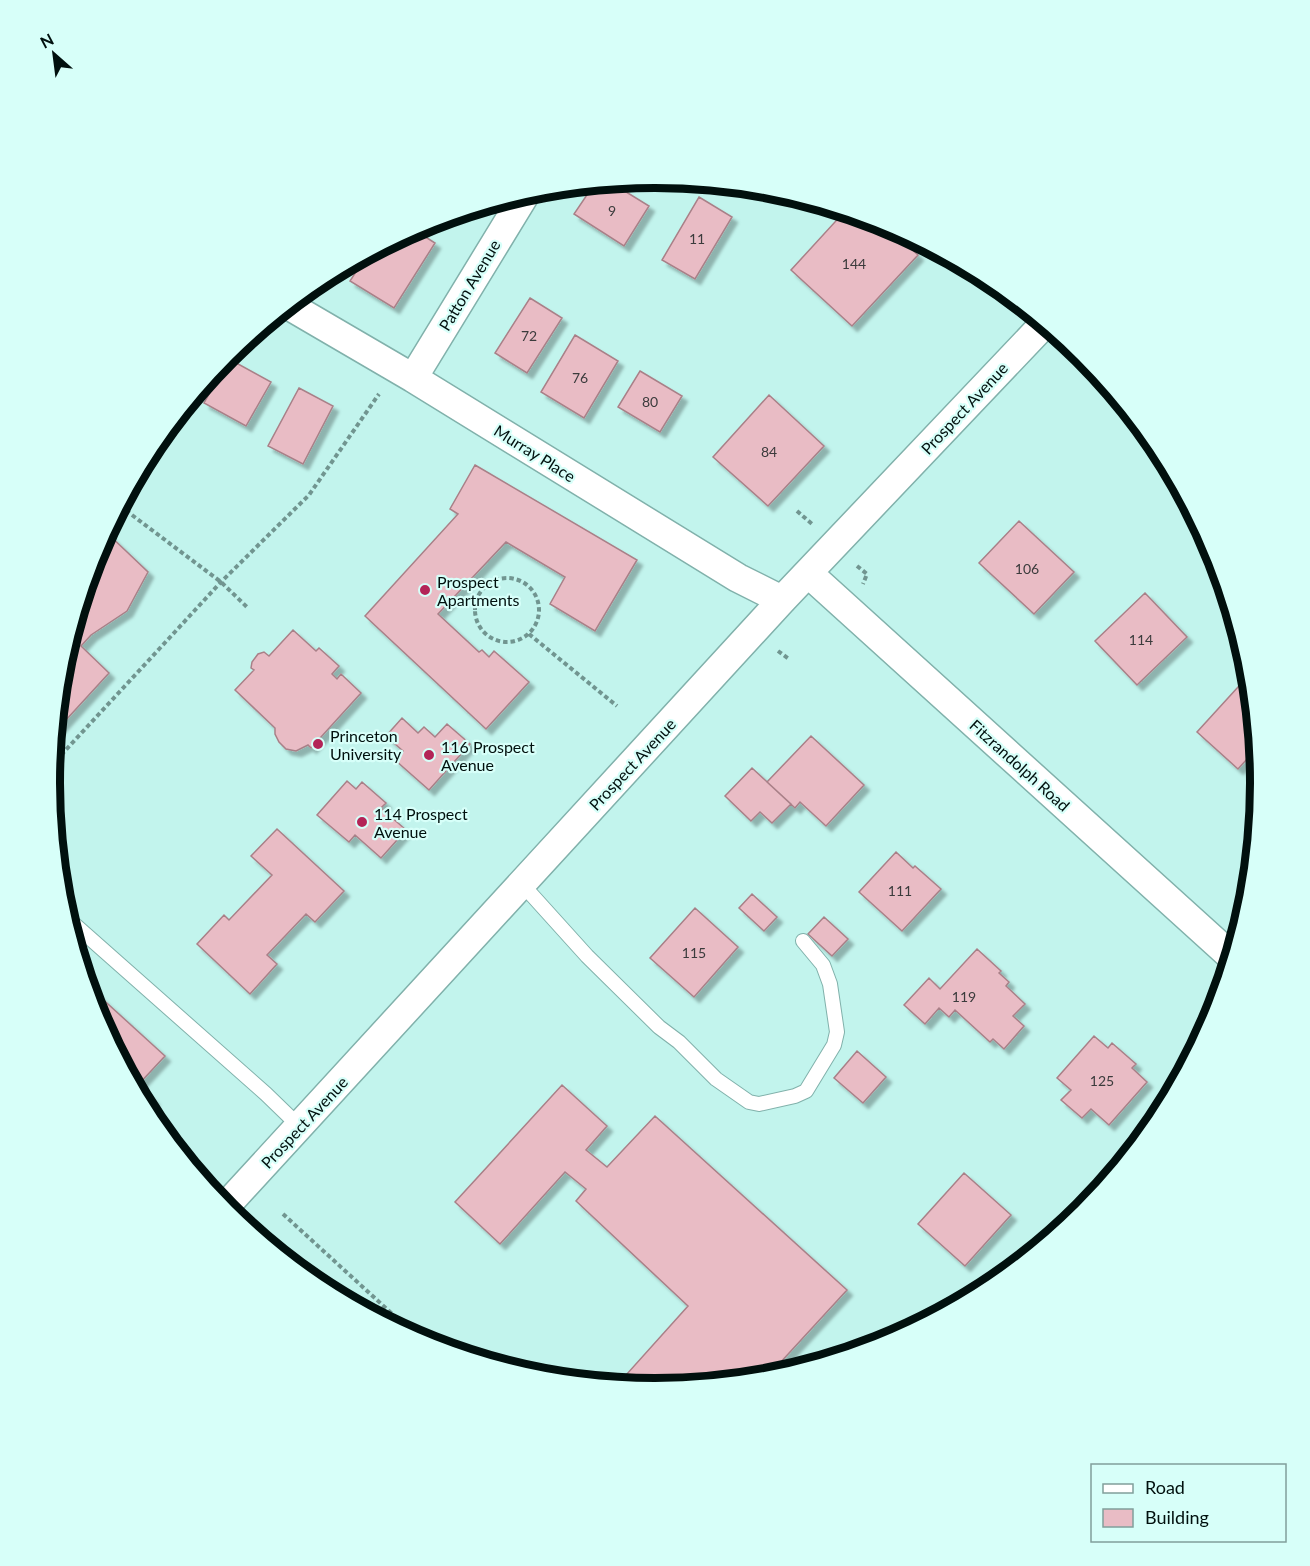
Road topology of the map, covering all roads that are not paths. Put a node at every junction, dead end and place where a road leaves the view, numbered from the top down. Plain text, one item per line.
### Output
1 (520, 204) edge
2 (295, 309) edge
3 (1039, 329) edge
4 (413, 378) junction
5 (808, 573) junction
6 (782, 600) junction
7 (522, 884) junction
8 (78, 927) edge
9 (803, 941) dead end
10 (1225, 951) edge
11 (299, 1126) junction
12 (231, 1200) edge

1 - 4 street, Patton Avenue
2 - 4 street, Murray Place
3 - 5 street, Prospect Avenue
4 - 6 street, Murray Place
5 - 6 street, Prospect Avenue
5 - 10 street, Fitzrandolph Road
6 - 7 street, Prospect Avenue
7 - 9 lane
7 - 11 street, Prospect Avenue
8 - 11 lane
11 - 12 street, Prospect Avenue

